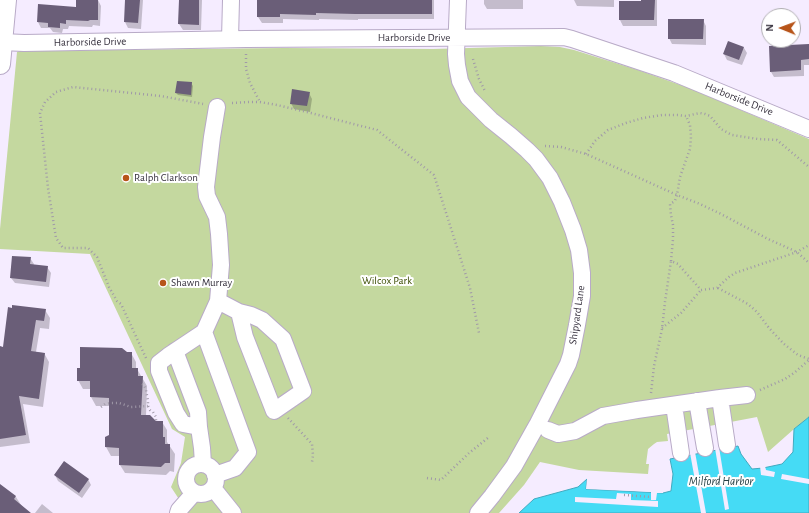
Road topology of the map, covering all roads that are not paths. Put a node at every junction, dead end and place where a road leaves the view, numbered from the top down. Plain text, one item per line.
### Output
1 (6, 0) edge
2 (231, 0) edge
3 (458, 0) edge
4 (464, 37) junction
5 (230, 39) junction
6 (2, 42) junction
7 (0, 64) edge
8 (217, 106) road end
9 (809, 129) edge
10 (218, 301) junction
11 (239, 312) junction
12 (204, 332) junction
13 (175, 351) junction
14 (747, 395) road end
15 (720, 398) junction
16 (697, 401) junction
17 (674, 405) junction
18 (199, 427) junction
19 (548, 430) dead end
20 (727, 445) dead end
21 (705, 448) dead end
22 (681, 453) dead end
23 (203, 464) junction
24 (214, 481) junction
25 (194, 493) junction
26 (178, 513) edge
27 (233, 513) edge
28 (478, 513) edge

1 - 6 main road
2 - 5 street
3 - 4 street, Shipyard Lane
4 - 5 street, Harborside Drive
4 - 9 street, Harborside Drive
4 - 28 street, Shipyard Lane
5 - 6 street, Harborside Drive
6 - 7 main road
8 - 10 street
10 - 11 street
10 - 12 street
11 - 11 street
12 - 13 street
12 - 24 street
13 - 18 street
13 - 18 street
14 - 15 street
15 - 16 street
15 - 20 street
16 - 17 street
16 - 21 street
17 - 19 street
17 - 22 street
18 - 23 street
23 - 24 street
23 - 25 street
24 - 25 street
24 - 27 street
25 - 26 street

